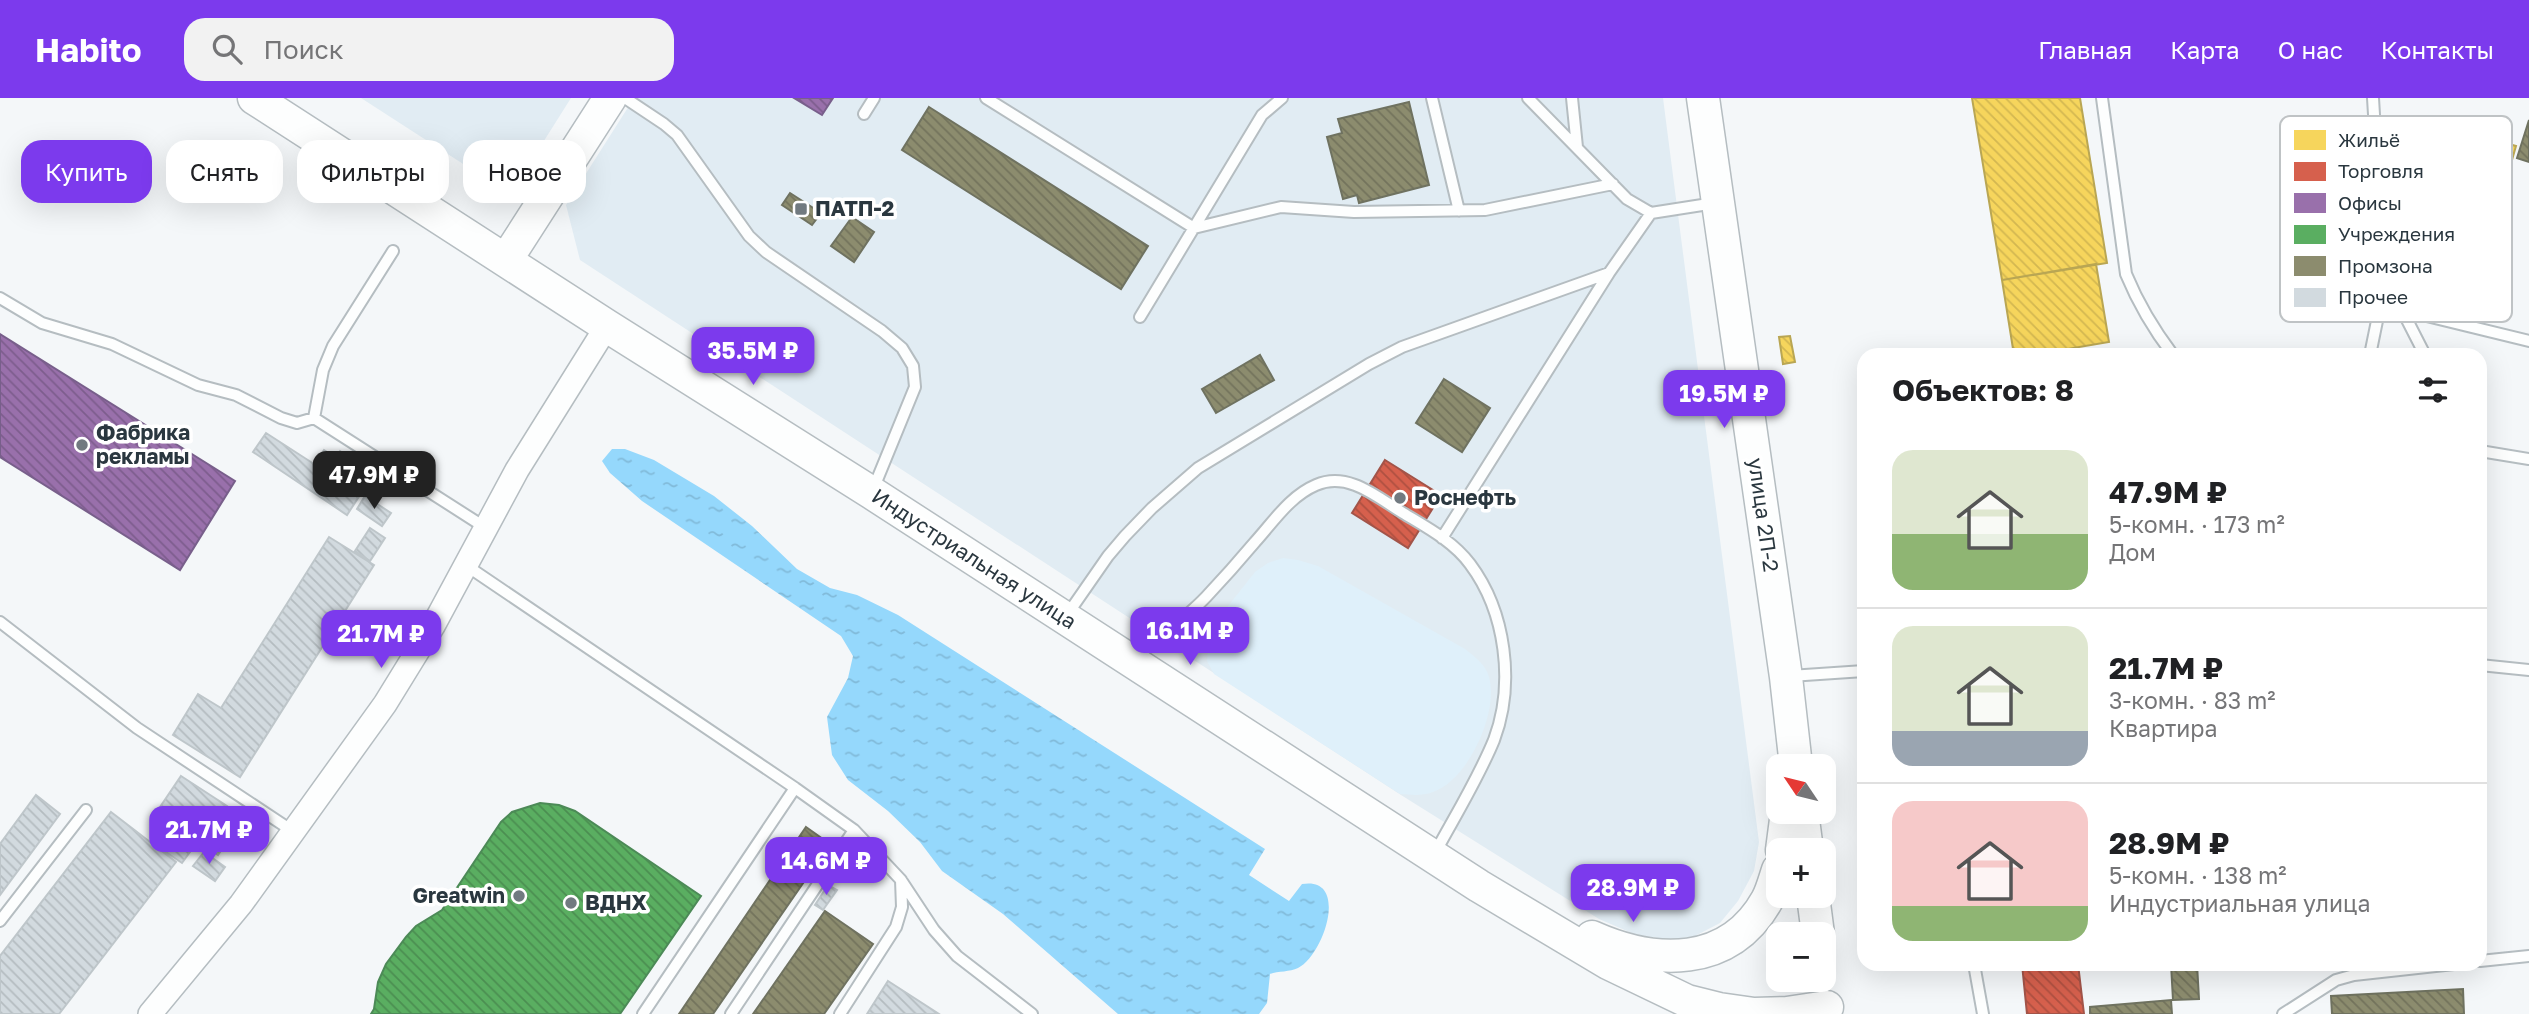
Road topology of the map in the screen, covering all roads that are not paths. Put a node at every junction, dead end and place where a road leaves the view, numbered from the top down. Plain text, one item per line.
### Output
1 (254, 98) edge
2 (610, 98) edge
3 (625, 98) edge
4 (874, 98) edge
5 (986, 98) edge
6 (1282, 98) edge
7 (1432, 98) edge
8 (1528, 98) edge
9 (1572, 98) edge
10 (1703, 98) edge
11 (2102, 98) edge
12 (2373, 98) edge
13 (864, 114) dead end
14 (2374, 116) edge
15 (1577, 147) junction
16 (1613, 184) junction
17 (1717, 202) junction
18 (1459, 211) junction
19 (1651, 213) junction
20 (1195, 228) junction
21 (393, 251) dead end
22 (506, 260) junction
23 (1609, 273) junction
24 (0, 298) edge
25 (1140, 317) dead end
26 (2377, 322) edge
27 (2408, 322) edge
28 (2451, 322) edge
29 (607, 326) junction
30 (2529, 341) edge
31 (2168, 348) edge
32 (2371, 348) edge
33 (2421, 348) edge
34 (314, 418) junction
35 (2487, 452) edge
36 (2529, 460) edge
37 (872, 493) junction
38 (486, 528) junction
39 (1442, 538) junction
40 (467, 566) junction
41 (1066, 618) junction
42 (0, 622) edge
43 (1132, 660) junction
44 (2487, 666) edge
45 (2529, 670) edge
46 (1857, 672) edge
47 (1786, 677) junction
48 (1794, 754) edge
49 (795, 788) junction
50 (86, 810) dead end
51 (854, 830) junction
52 (294, 832) junction
53 (1434, 856) junction
54 (901, 880) junction
55 (1479, 886) junction
56 (1766, 903) edge
57 (0, 921) edge
58 (2529, 956) edge
59 (2487, 960) edge
60 (1975, 971) edge
61 (2390, 971) edge
62 (1826, 1000) edge
63 (150, 1014) edge
64 (643, 1014) edge
65 (731, 1014) edge
66 (840, 1014) edge
67 (1032, 1014) edge
68 (1665, 1014) edge
69 (1983, 1014) edge
70 (2283, 1014) edge

1 - 22 main road, Индустриальная улица
2 - 22 main road
3 - 37 lane
4 - 13 lane
5 - 20 lane
6 - 20 lane
7 - 18 lane
8 - 15 lane
9 - 15 lane
10 - 17 main road, улица 2П-2
11 - 31 lane
12 - 14 lane
15 - 16 lane
16 - 18 lane
16 - 19 lane
17 - 19 lane
17 - 47 main road, улица 2П-2
18 - 20 lane
19 - 23 lane
20 - 25 lane
21 - 34 lane
22 - 29 main road, Индустриальная улица
23 - 39 lane
23 - 41 lane
24 - 34 lane
26 - 32 lane
27 - 33 lane
28 - 30 lane
29 - 37 main road, Индустриальная улица
29 - 38 street
34 - 38 lane
35 - 36 lane
37 - 41 main road, Индустриальная улица
38 - 40 street
39 - 43 lane
39 - 53 lane
40 - 49 lane
40 - 52 street
41 - 43 main road, Индустриальная улица
42 - 52 lane
43 - 53 main road, Индустриальная улица
44 - 45 lane
46 - 47 lane
47 - 48 main road, улица 2П-2
49 - 51 lane
49 - 64 lane
50 - 57 lane
51 - 54 lane
51 - 65 lane
52 - 63 street
53 - 55 main road, Индустриальная улица
54 - 66 lane
54 - 67 lane
55 - 56 main road
55 - 62 main road, Индустриальная улица
55 - 68 main road
58 - 59 lane
60 - 69 lane
61 - 70 lane

